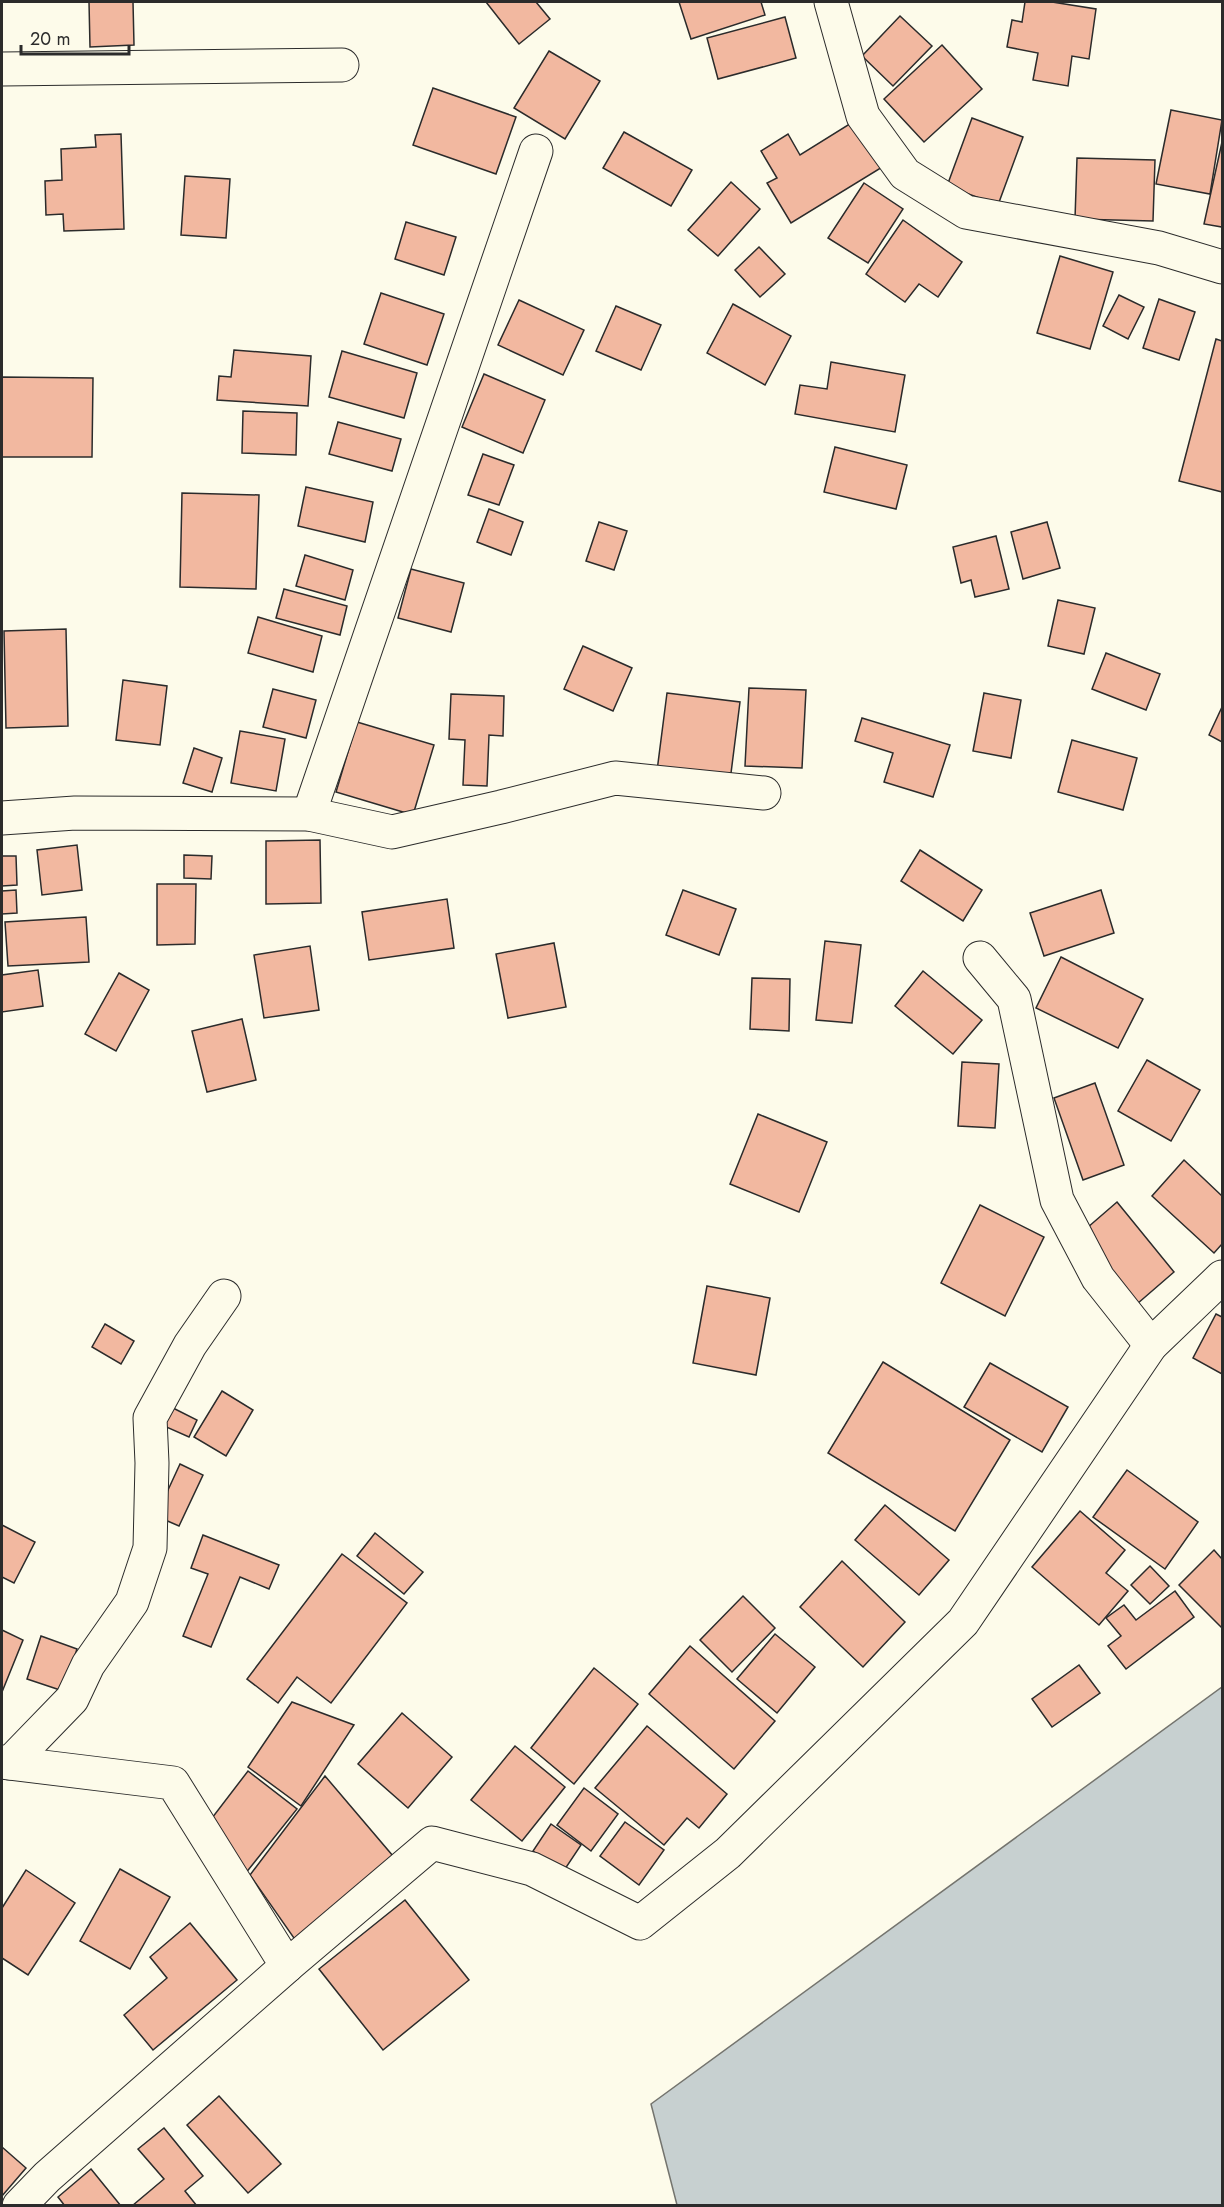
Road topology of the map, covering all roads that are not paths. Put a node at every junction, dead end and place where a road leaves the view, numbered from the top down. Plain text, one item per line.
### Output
1 (831, 2) edge
2 (342, 65) dead end
3 (2, 69) edge
4 (536, 151) dead end
5 (1222, 267) edge
6 (764, 793) dead end
7 (309, 814) junction
8 (2, 818) edge
9 (980, 958) dead end
10 (1222, 1277) edge
11 (224, 1296) dead end
12 (1151, 1345) junction
13 (6, 1763) edge
14 (286, 1966) junction
15 (19, 2205) edge

1 - 5 street
2 - 3 street
4 - 7 street
6 - 7 street
7 - 8 street
9 - 12 street
10 - 12 street
11 - 13 street
12 - 14 street
13 - 14 street
14 - 15 street

